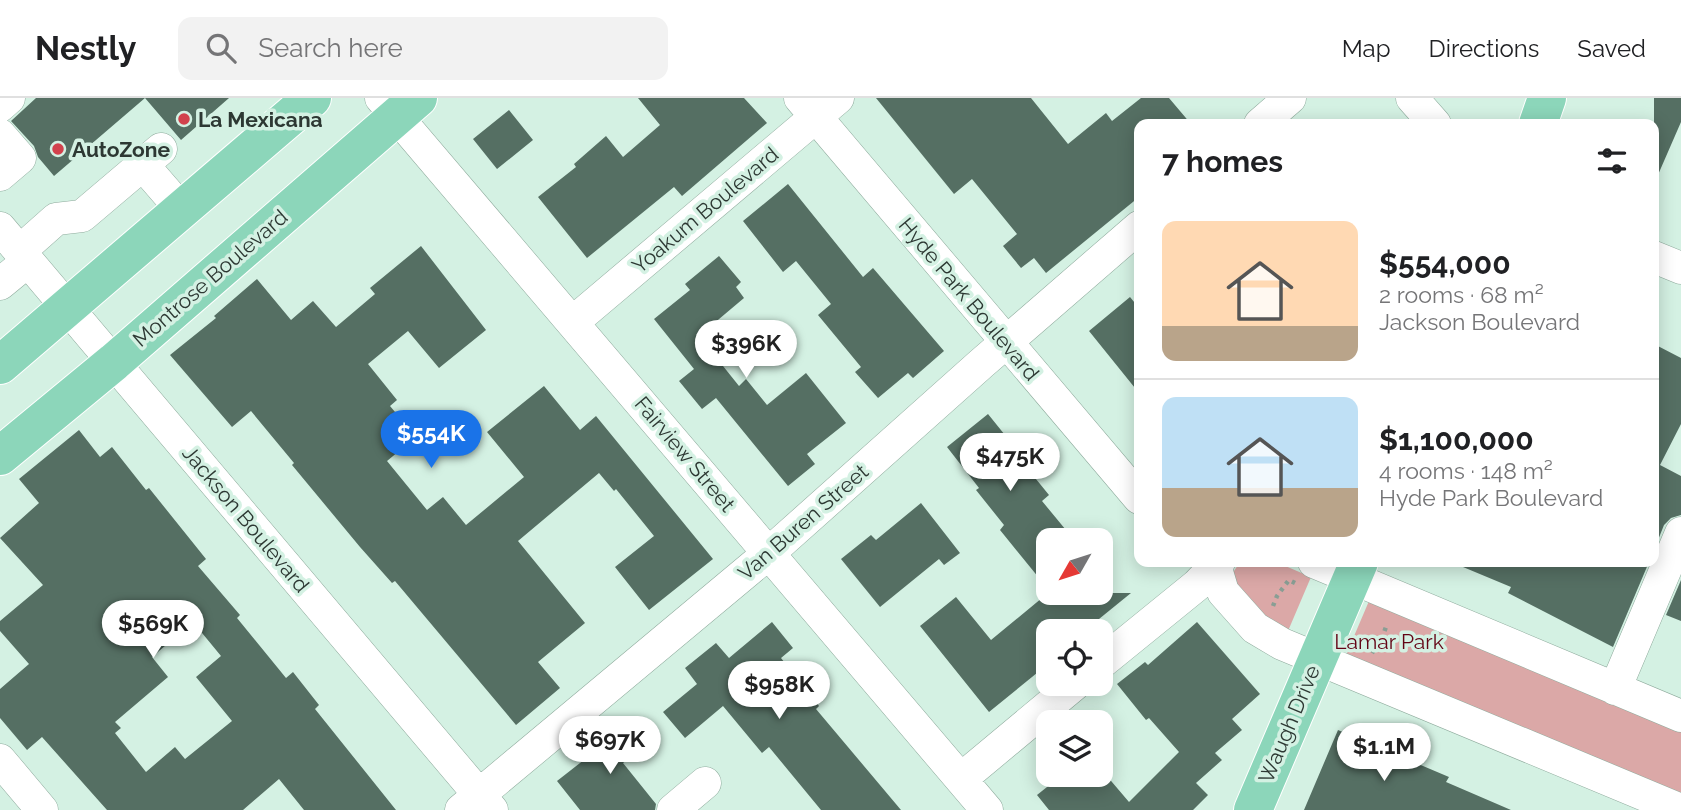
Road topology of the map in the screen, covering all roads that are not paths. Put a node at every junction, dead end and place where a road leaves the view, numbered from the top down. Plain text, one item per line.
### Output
1 (9, 98) edge
2 (312, 98) edge
3 (1290, 98) edge
4 (1412, 98) edge
5 (399, 104) edge
6 (818, 104) edge
7 (0, 106) edge
8 (1266, 119) edge
9 (1431, 119) edge
10 (0, 135) edge
11 (0, 175) edge
12 (181, 210) junction
13 (1134, 231) edge
14 (16, 247) edge
15 (1659, 259) edge
16 (1681, 268) edge
17 (0, 284) edge
18 (68, 307) junction
19 (573, 322) junction
20 (1005, 342) junction
21 (114, 362) junction
22 (0, 365) edge
23 (0, 456) edge
24 (1134, 492) edge
25 (1681, 533) edge
26 (769, 553) junction
27 (1212, 567) edge
28 (1216, 567) edge
29 (1356, 570) edge
30 (1307, 573) edge
31 (1113, 653) edge
32 (1317, 659) junction
33 (1615, 689) junction
34 (1061, 696) edge
35 (1681, 716) edge
36 (0, 760) edge
37 (961, 779) junction
38 (705, 783) dead end
39 (477, 805) edge
40 (42, 810) edge
41 (673, 810) edge
42 (987, 810) edge
43 (1253, 810) edge
44 (1681, 810) edge

1 - 7 street
2 - 12 main road
3 - 8 street
4 - 9 street
5 - 19 street, Fairview Street
5 - 21 main road, Montrose Boulevard
6 - 19 street, Yoakum Boulevard
6 - 20 street, Hyde Park Boulevard
10 - 11 street
12 - 14 street
12 - 18 main road
13 - 20 street, Van Buren Street
14 - 17 street
14 - 18 street, Jackson Boulevard
15 - 16 street
18 - 21 street, Jackson Boulevard
18 - 22 main road
19 - 26 street, Fairview Street
20 - 24 street, Hyde Park Boulevard
20 - 26 street, Van Buren Street
21 - 23 main road, Montrose Boulevard
21 - 39 street, Jackson Boulevard
25 - 33 street
26 - 37 street, Fairview Street
26 - 39 street, Van Buren Street
27 - 31 street
28 - 32 street
29 - 30 street
29 - 32 main road, Waugh Drive
29 - 33 street
32 - 43 main road, Waugh Drive
32 - 44 street
33 - 35 street
34 - 37 street
36 - 40 street
37 - 42 street, Fairview Street
38 - 41 street

